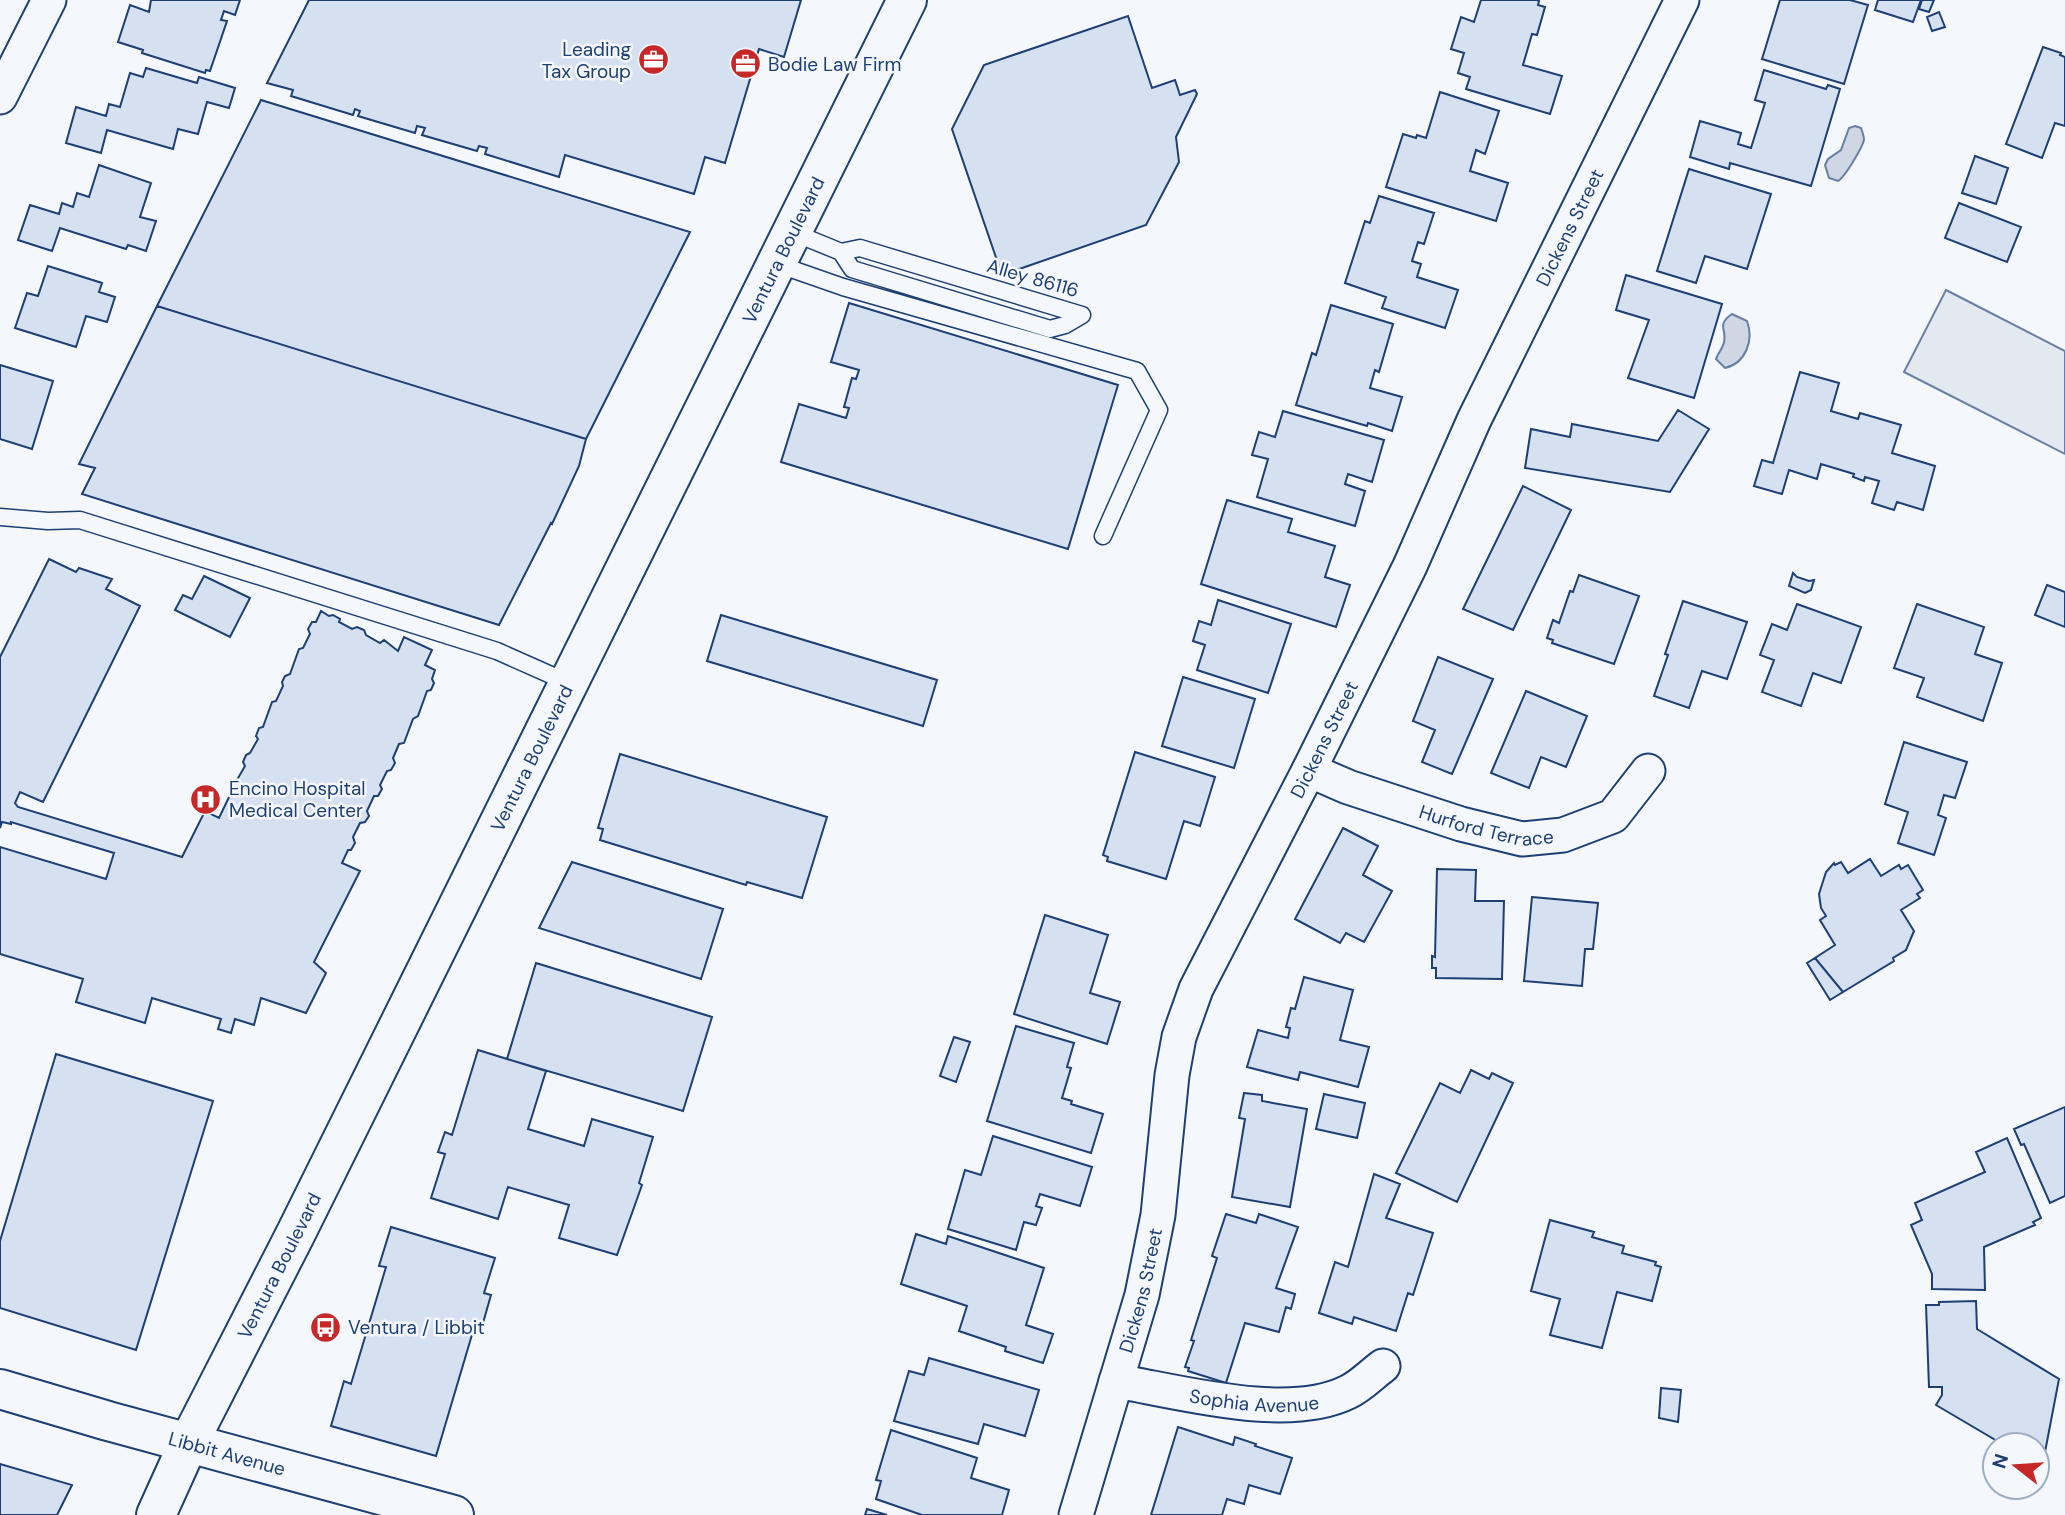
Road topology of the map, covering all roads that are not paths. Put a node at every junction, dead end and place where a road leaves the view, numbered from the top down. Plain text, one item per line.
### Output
1 (49, 0) edge
2 (907, 0) edge
3 (1682, 0) edge
4 (0, 97) edge
5 (785, 248) junction
6 (841, 252) junction
7 (0, 517) edge
8 (1103, 536) dead end
9 (569, 683) junction
10 (1309, 770) junction
11 (1648, 771) dead end
12 (1383, 1366) dead end
13 (1116, 1381) junction
14 (0, 1389) edge
15 (190, 1442) junction
16 (156, 1515) edge
17 (454, 1515) edge
18 (1076, 1515) edge

1 - 4 street
2 - 5 main road, Ventura Boulevard
3 - 10 street, Dickens Street
5 - 6 lane, Alley 86116
5 - 8 lane
5 - 9 main road, Ventura Boulevard
6 - 6 lane, Alley 86116
7 - 9 lane
9 - 15 main road, Ventura Boulevard
10 - 11 street, Hurford Terrace
10 - 13 street, Dickens Street
12 - 13 street, Sophia Avenue
13 - 18 street, Dickens Street
14 - 15 main road, Libbit Avenue
15 - 16 main road, Ventura Boulevard
15 - 17 main road, Libbit Avenue

